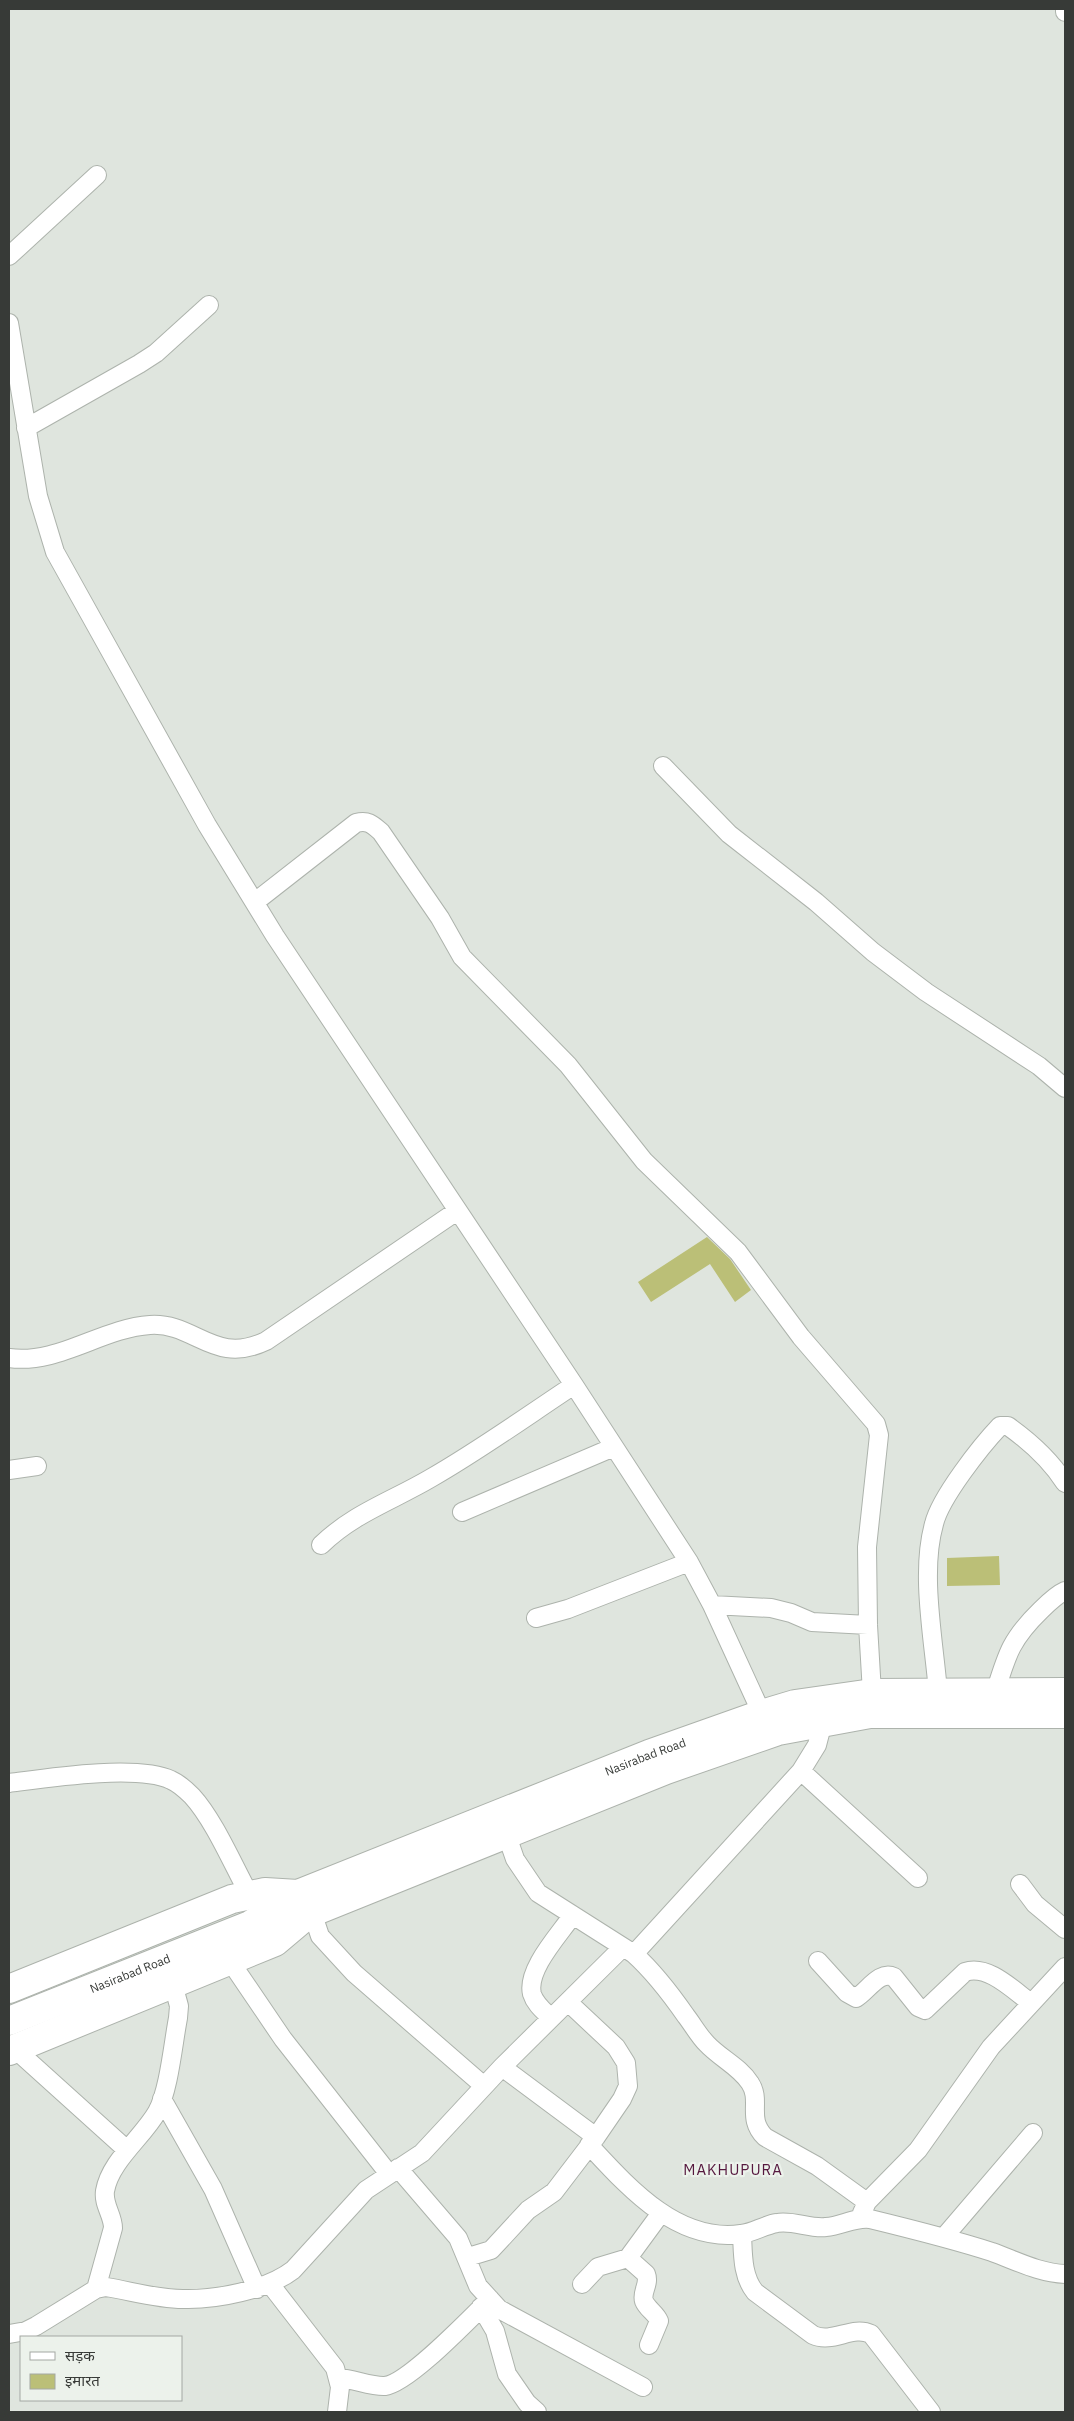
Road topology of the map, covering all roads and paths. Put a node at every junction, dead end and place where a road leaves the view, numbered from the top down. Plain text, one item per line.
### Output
1 (96, 175) dead end
2 (9, 256) edge
3 (209, 305) dead end
4 (9, 323) edge
5 (26, 428) junction
6 (663, 766) dead end
7 (254, 902) junction
8 (1065, 1088) edge
9 (457, 1211) junction
10 (9, 1358) edge
11 (574, 1385) junction
12 (614, 1447) junction
13 (37, 1466) dead end
14 (9, 1470) edge
15 (1065, 1483) edge
16 (462, 1512) dead end
17 (321, 1544) dead end
18 (689, 1562) junction
19 (1065, 1591) edge
20 (712, 1605) junction
21 (536, 1618) dead end
22 (868, 1625) junction
23 (938, 1692) junction
24 (1065, 1692) edge
25 (872, 1693) junction
26 (995, 1693) junction
27 (762, 1714) junction
28 (1065, 1714) edge
29 (823, 1722) junction
30 (801, 1772) junction
31 (9, 1783) edge
32 (506, 1833) junction
33 (918, 1878) dead end
34 (1020, 1884) dead end
35 (249, 1894) junction
36 (306, 1907) junction
37 (572, 1916) junction
38 (1065, 1929) edge
39 (629, 1951) junction
40 (230, 1961) junction
41 (818, 1961) dead end
42 (1065, 1967) edge
43 (173, 1984) junction
44 (9, 1989) edge
45 (568, 2002) junction
46 (1031, 2003) junction
47 (551, 2018) junction
48 (9, 2021) edge
49 (12, 2050) edge
50 (502, 2067) junction
51 (484, 2086) junction
52 (162, 2100) junction
53 (1033, 2133) dead end
54 (593, 2141) junction
55 (126, 2150) junction
56 (394, 2171) junction
57 (864, 2210) junction
58 (661, 2213) junction
59 (742, 2234) junction
60 (944, 2237) junction
61 (468, 2257) junction
62 (628, 2258) junction
63 (1065, 2274) edge
64 (582, 2284) dead end
65 (264, 2286) junction
66 (96, 2289) junction
67 (485, 2303) junction
68 (9, 2334) edge
69 (649, 2345) dead end
70 (339, 2378) junction
71 (643, 2387) dead end
72 (337, 2412) edge
73 (537, 2412) edge
74 (931, 2412) edge

1 - 2 street
3 - 5 street
4 - 5 street
5 - 7 street
6 - 8 street
7 - 9 street
7 - 22 street
9 - 10 street
9 - 11 street
11 - 12 street
11 - 17 street
12 - 16 street
12 - 18 street
13 - 14 street
15 - 23 street
18 - 20 street
18 - 21 street
19 - 26 street
20 - 22 street
20 - 27 street
22 - 25 street
23 - 25 highway, Nasirabad Road
23 - 26 highway, Nasirabad Road
24 - 26 highway, Nasirabad Road
25 - 27 highway, Nasirabad Road
27 - 36 highway, Nasirabad Road
28 - 29 highway, Nasirabad Road
29 - 30 street
29 - 32 highway, Nasirabad Road
30 - 33 street
30 - 39 street
31 - 35 street
32 - 36 highway, Nasirabad Road
32 - 37 street
34 - 38 street
35 - 36 highway
35 - 44 highway
36 - 40 highway
36 - 48 highway, Nasirabad Road
36 - 51 street
37 - 39 street
37 - 47 street
39 - 45 street
39 - 57 street
40 - 43 highway
40 - 56 street
41 - 46 street
42 - 46 street
43 - 49 highway
43 - 52 street
45 - 47 street
45 - 54 street
46 - 57 street
47 - 50 street
49 - 55 street
50 - 51 street
50 - 54 street
51 - 56 street
52 - 55 street
52 - 65 street
53 - 60 street
54 - 58 street
54 - 61 street
55 - 66 street
56 - 61 street
56 - 65 street
57 - 59 street
57 - 60 street
58 - 59 street
58 - 62 street
59 - 74 street
60 - 63 street
61 - 67 street
62 - 64 street
62 - 69 street
65 - 66 street
65 - 70 street
66 - 68 street
67 - 70 street
67 - 71 street
67 - 73 street
70 - 72 street

